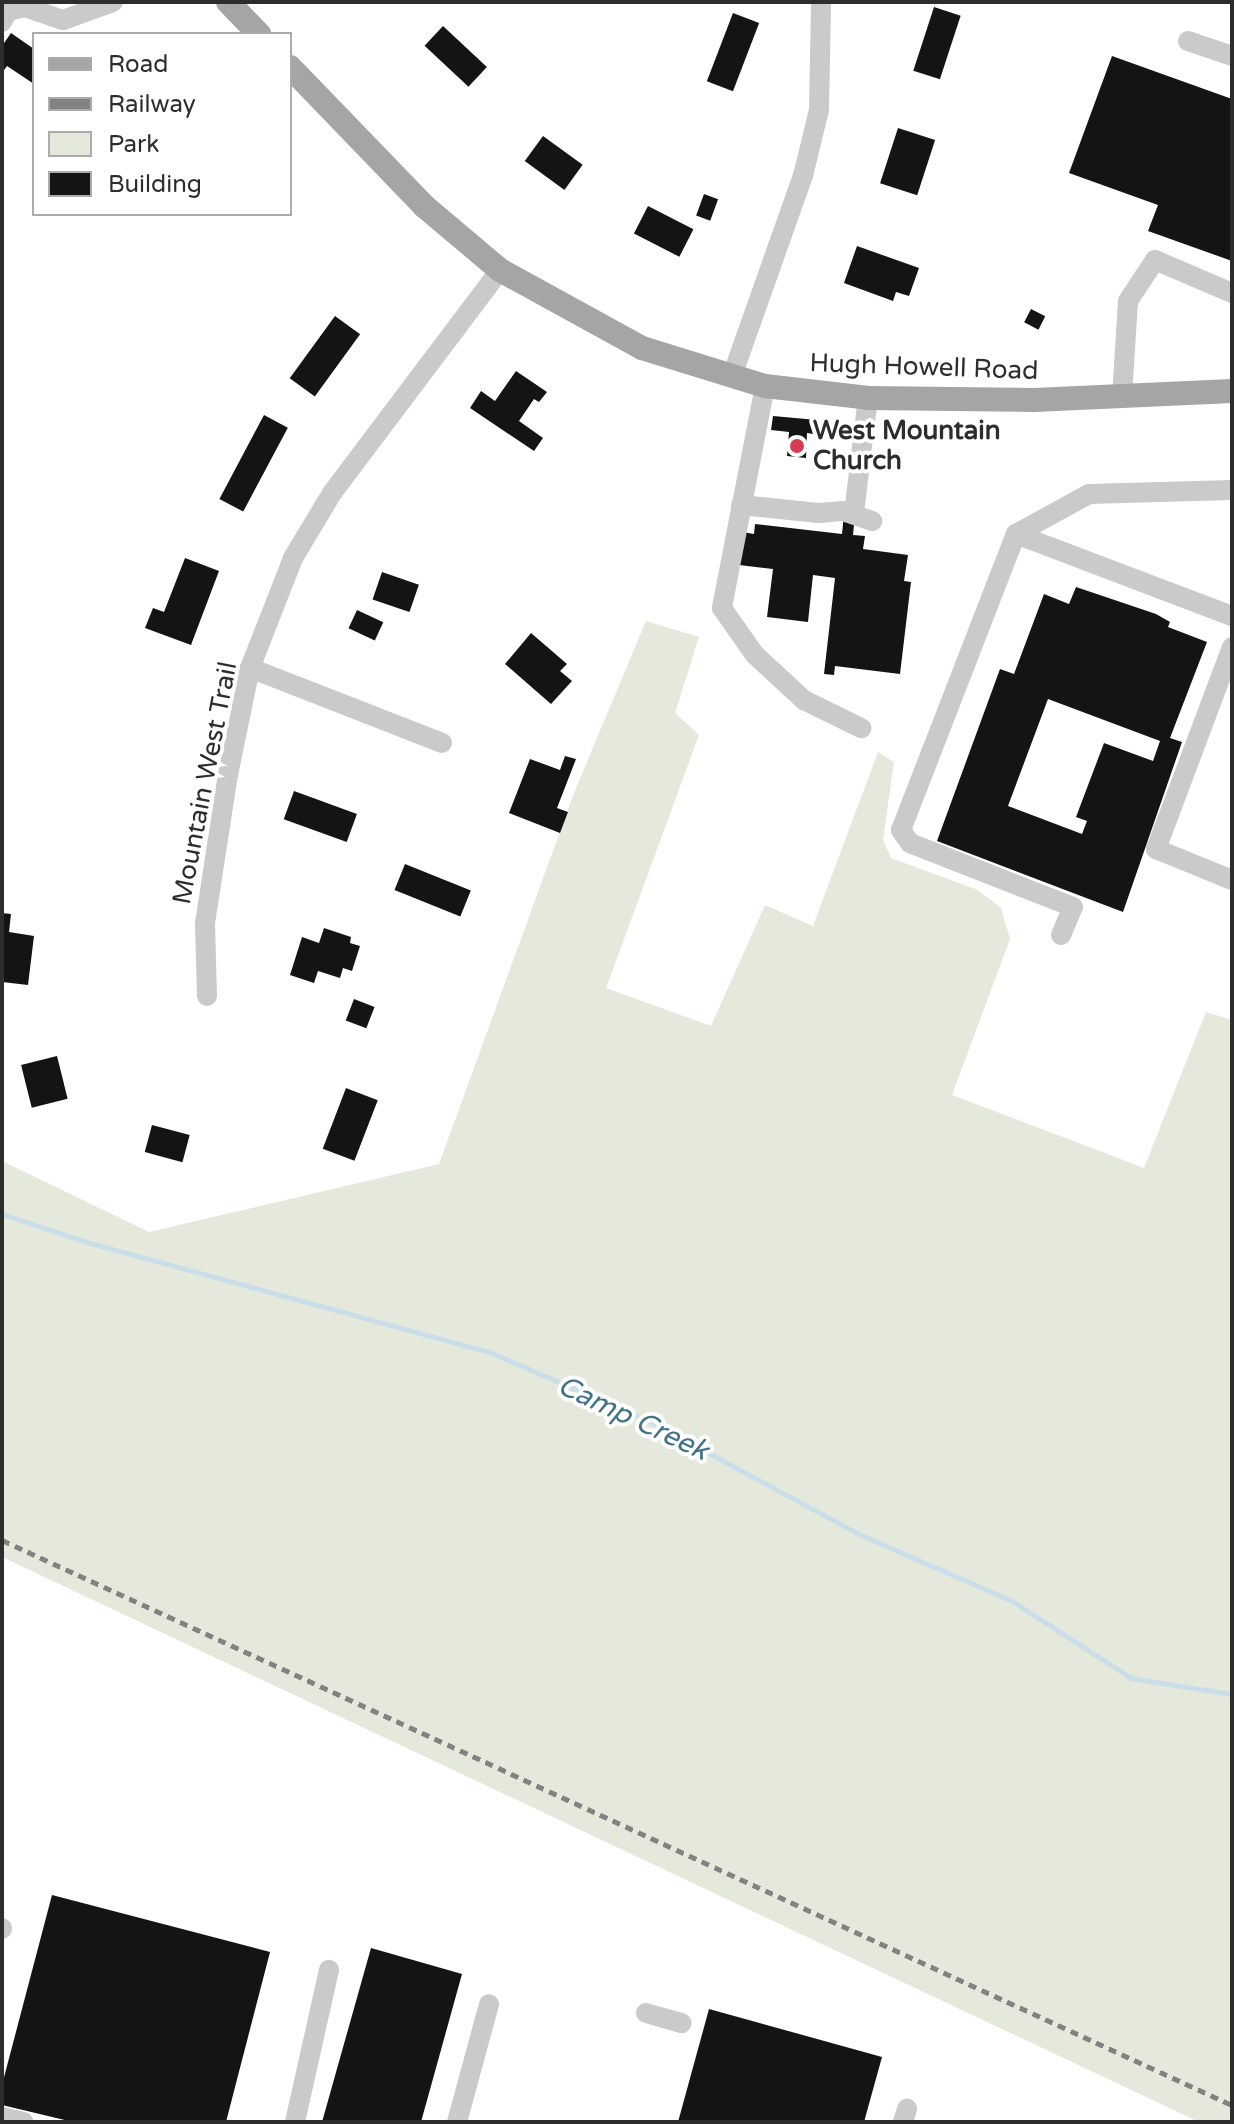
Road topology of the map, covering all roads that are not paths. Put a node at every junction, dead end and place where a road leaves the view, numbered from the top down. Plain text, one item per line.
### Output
1 (113, 2) edge
2 (228, 2) edge
3 (821, 2) edge
4 (2, 22) edge
5 (257, 32) edge
6 (1188, 41) dead end
7 (1232, 56) edge
8 (292, 69) edge
9 (500, 270) junction
10 (1232, 293) edge
11 (732, 376) junction
12 (765, 386) junction
13 (1232, 391) edge
14 (1202, 393) junction
15 (1122, 397) junction
16 (868, 398) junction
17 (1232, 402) edge
18 (1232, 490) edge
19 (741, 505) junction
20 (1016, 534) junction
21 (1232, 616) edge
22 (1232, 647) edge
23 (250, 668) junction
24 (861, 728) dead end
25 (442, 743) dead end
26 (1232, 880) edge
27 (1061, 935) dead end
28 (207, 996) dead end
29 (329, 1970) dead end
30 (489, 2004) dead end
31 (646, 2013) dead end
32 (682, 2023) dead end
33 (2, 2117) edge
34 (23, 2122) edge
35 (295, 2122) edge
36 (457, 2122) edge

1 - 4 street
2 - 5 main road
3 - 11 street
6 - 7 street
8 - 9 main road, Hugh Howell Road
9 - 11 main road, Hugh Howell Road
9 - 23 street, Mountain West Trail
10 - 15 street
11 - 12 main road, Hugh Howell Road
12 - 16 main road, Hugh Howell Road
12 - 19 street
13 - 14 main road, Hugh Howell Road
14 - 15 main road, Hugh Howell Road
14 - 17 main road
15 - 16 main road, Hugh Howell Road
16 - 19 street
18 - 20 street
19 - 24 street
20 - 21 street
20 - 27 street
22 - 26 street
23 - 25 street
23 - 28 street, Mountain West Trail
29 - 35 street
30 - 36 street
31 - 32 street
33 - 34 street

